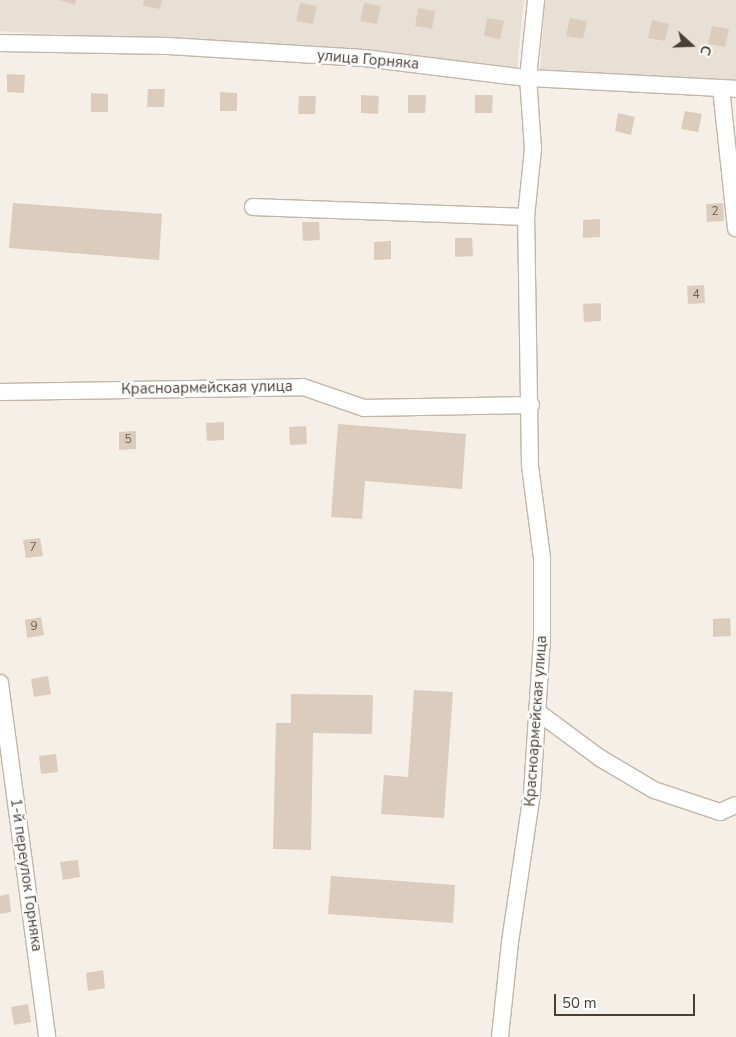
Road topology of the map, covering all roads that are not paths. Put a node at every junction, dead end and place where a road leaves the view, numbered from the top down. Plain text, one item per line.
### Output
1 (536, 0) edge
2 (0, 43) edge
3 (528, 78) junction
4 (728, 88) edge
5 (253, 207) dead end
6 (526, 217) junction
7 (736, 228) edge
8 (0, 392) edge
9 (531, 405) junction
10 (0, 684) edge
11 (539, 713) junction
12 (736, 805) edge
13 (47, 1037) edge
14 (500, 1037) edge

1 - 3 street, Красноармейская улица
2 - 3 street, улица Горняка
3 - 4 street, улица Горняка
3 - 6 street, Красноармейская улица
4 - 7 street
5 - 6 street
6 - 9 street, Красноармейская улица
8 - 9 street, Красноармейская улица
9 - 11 street, Красноармейская улица
10 - 13 street, 1-й переулок Горняка
11 - 12 street
11 - 14 street, Красноармейская улица

